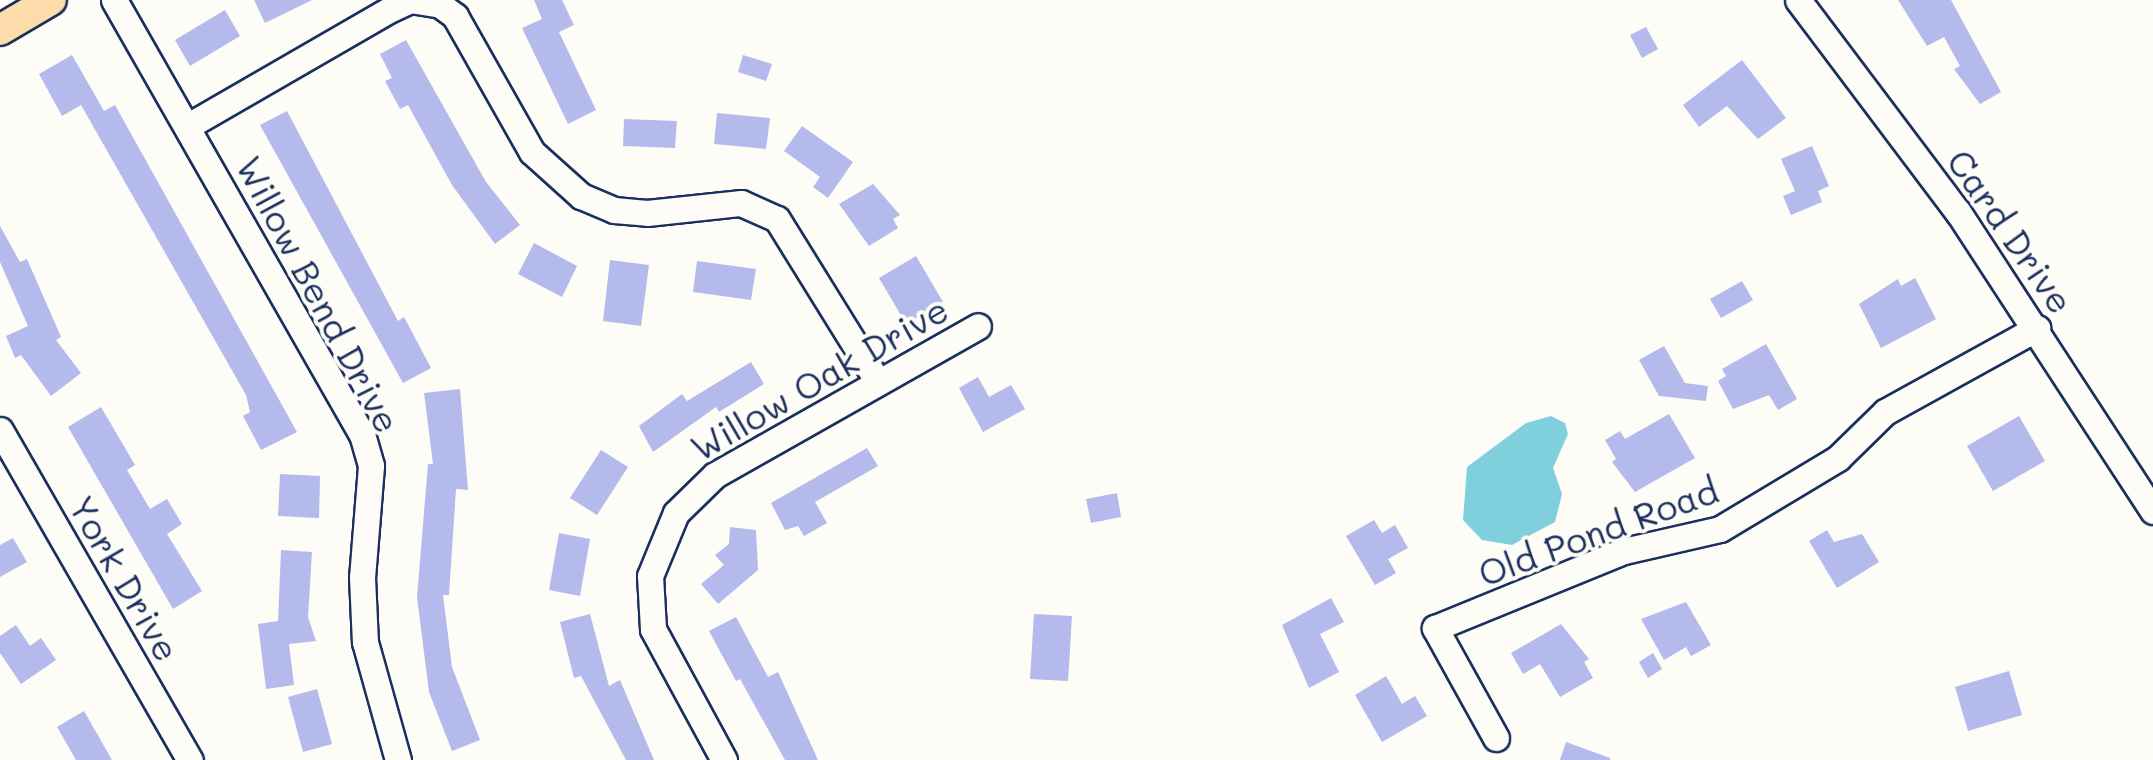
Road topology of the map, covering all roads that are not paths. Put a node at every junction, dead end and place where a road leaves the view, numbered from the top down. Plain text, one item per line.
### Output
1 (51, 0) edge
2 (114, 0) edge
3 (1800, 0) edge
4 (0, 30) edge
5 (188, 126) junction
6 (978, 326) dead end
7 (2037, 328) junction
8 (878, 382) junction
9 (0, 430) edge
10 (2153, 511) edge
11 (1496, 738) dead end
12 (190, 760) edge
13 (398, 760) edge
14 (724, 760) edge

1 - 4 main road
2 - 5 street, Willow Bend Drive
3 - 7 street, Card Drive
5 - 8 street
5 - 13 street, Willow Bend Drive
6 - 8 street, Willow Oak Drive
7 - 10 street, Card Drive
7 - 11 street, Old Pond Road
8 - 14 street, Willow Oak Drive
9 - 12 street, York Drive

